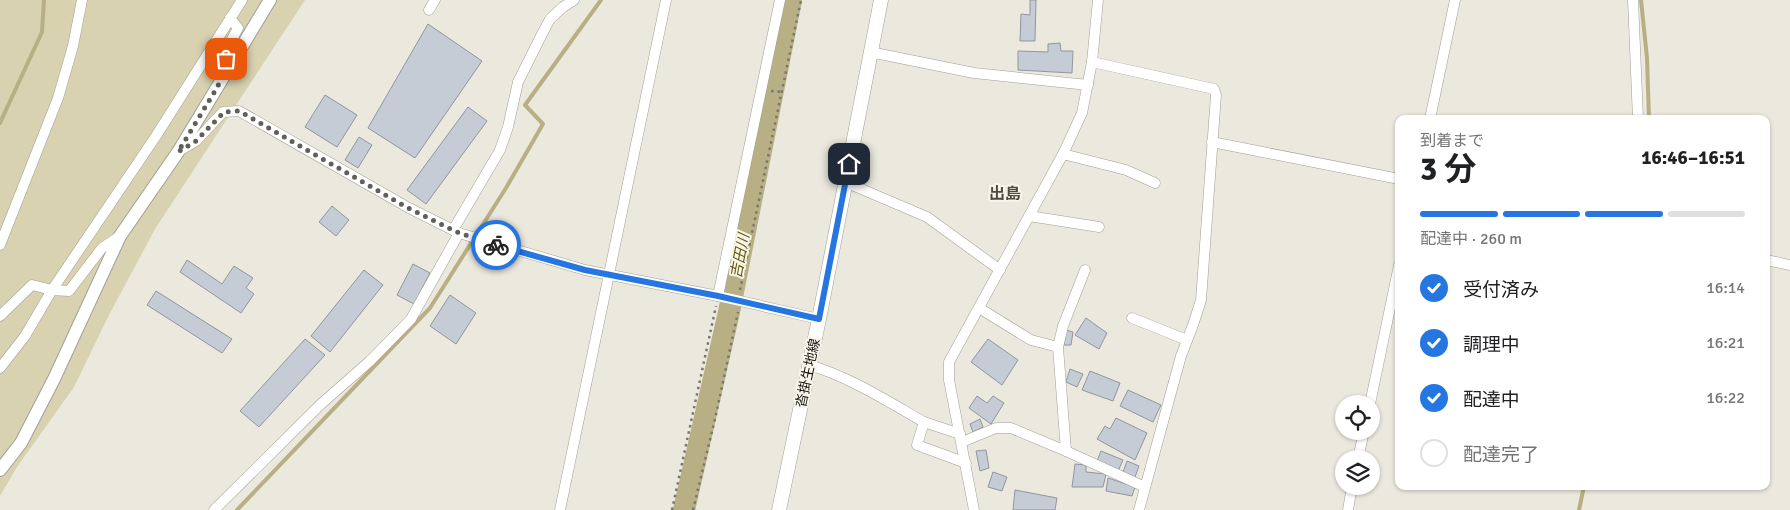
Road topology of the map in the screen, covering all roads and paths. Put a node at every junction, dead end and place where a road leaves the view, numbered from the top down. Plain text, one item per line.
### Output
1 (82, 0) edge
2 (242, 0) edge
3 (270, 0) edge
4 (435, 0) edge
5 (574, 0) edge
6 (666, 0) edge
7 (780, 0) edge
8 (801, 0) edge
9 (881, 0) edge
10 (1098, 0) edge
11 (1455, 0) edge
12 (1633, 0) edge
13 (429, 10) dead end
14 (230, 18) junction
15 (870, 52) junction
16 (1092, 62) junction
17 (1088, 85) junction
18 (218, 86) junction
19 (782, 92) dead end
20 (1431, 115) edge
21 (1638, 115) edge
22 (1212, 142) junction
23 (178, 152) junction
24 (1063, 154) junction
25 (1395, 178) edge
26 (845, 182) junction
27 (1155, 183) dead end
28 (1029, 216) junction
29 (1099, 227) dead end
30 (456, 231) junction
31 (120, 236) junction
32 (0, 245) edge
33 (1770, 261) edge
34 (1790, 265) edge
35 (1000, 270) junction
36 (1085, 270) dead end
37 (608, 275) junction
38 (1395, 284) edge
39 (52, 290) junction
40 (718, 296) junction
41 (979, 308) junction
42 (0, 316) edge
43 (1132, 318) dead end
44 (819, 319) junction
45 (1188, 340) junction
46 (1058, 347) junction
47 (809, 365) junction
48 (0, 368) edge
49 (1372, 395) edge
50 (924, 422) junction
51 (961, 438) junction
52 (1066, 451) junction
53 (966, 463) junction
54 (0, 470) edge
55 (1146, 487) junction
56 (1350, 495) edge
57 (214, 510) edge
58 (560, 510) edge
59 (672, 510) edge
60 (779, 510) edge
61 (974, 510) edge
62 (1139, 510) edge
63 (1348, 510) edge

1 - 32 street
2 - 14 street
3 - 18 street
4 - 13 street
5 - 30 street
6 - 37 street
7 - 40 street
8 - 19 path
9 - 15 main road, 沓掛生地線
10 - 16 street
11 - 20 street
12 - 21 street
14 - 18 street
14 - 39 street
15 - 17 street
15 - 26 main road, 沓掛生地線
16 - 17 street
16 - 22 street
17 - 24 street
18 - 23 street
22 - 25 street
22 - 45 street
23 - 30 street
23 - 31 street
24 - 27 street
24 - 28 street
26 - 35 street
26 - 44 main road, 沓掛生地線
28 - 29 street
28 - 35 street
30 - 37 street
30 - 57 street
31 - 39 street
31 - 54 street
33 - 34 street
35 - 41 street
36 - 46 street
37 - 40 street
37 - 58 street
38 - 49 street
39 - 42 street
39 - 48 street
40 - 44 street
40 - 59 path
41 - 46 street
41 - 51 street
43 - 45 street
44 - 47 main road, 沓掛生地線
45 - 55 street
46 - 52 street
47 - 50 street
47 - 60 main road, 沓掛生地線
50 - 51 street
50 - 53 street
51 - 52 street
51 - 53 street
52 - 55 street
53 - 61 street
55 - 62 street
56 - 63 street

